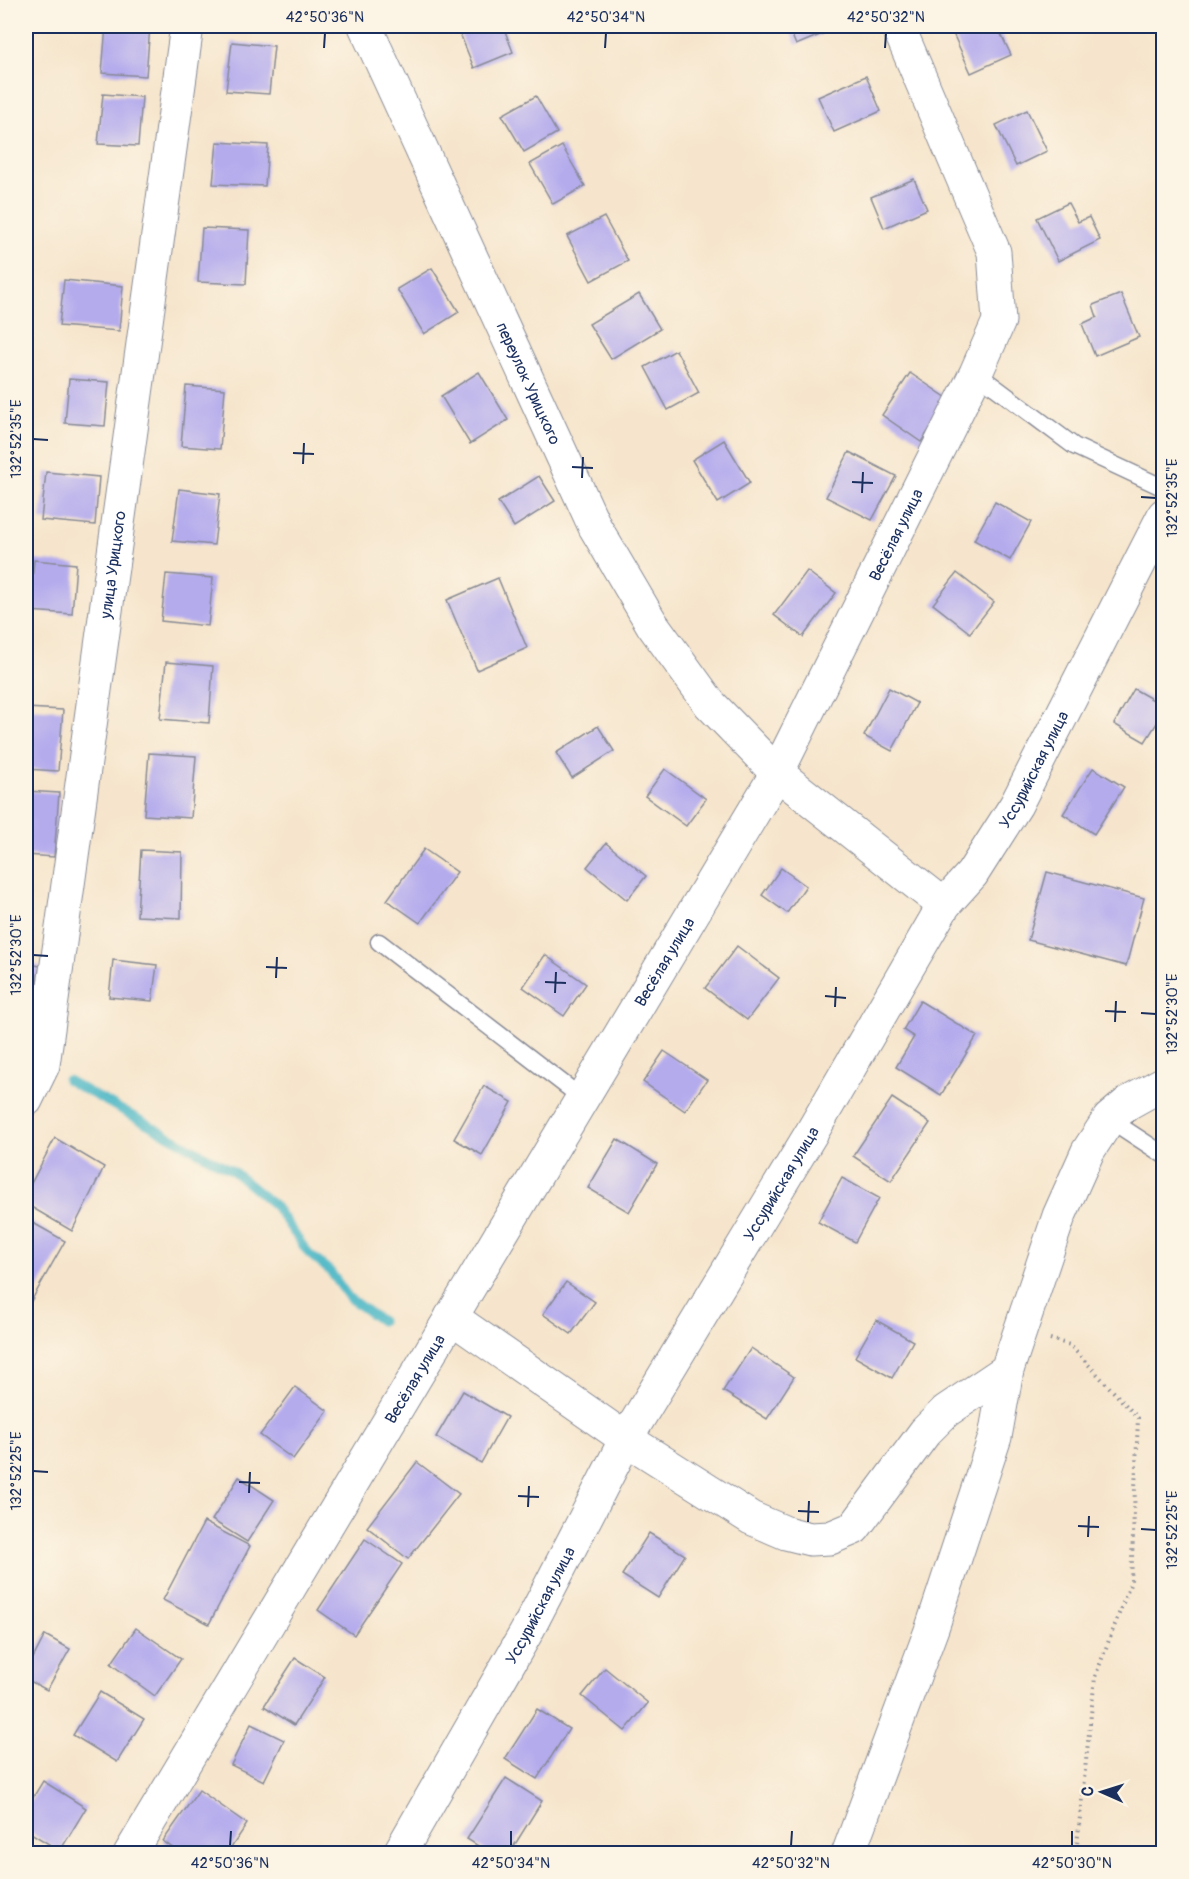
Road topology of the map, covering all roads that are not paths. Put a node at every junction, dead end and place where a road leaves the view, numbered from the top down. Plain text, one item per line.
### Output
1 (187, 26) edge
2 (365, 26) edge
3 (898, 26) edge
4 (976, 373) junction
5 (1164, 488) edge
6 (1164, 515) edge
7 (777, 773) junction
8 (944, 905) junction
9 (379, 942) dead end
10 (1164, 1083) edge
11 (582, 1098) junction
12 (26, 1100) edge
13 (1109, 1119) junction
14 (1164, 1155) edge
15 (451, 1317) junction
16 (1007, 1370) junction
17 (626, 1439) junction
18 (130, 1854) edge
19 (399, 1854) edge
20 (848, 1854) edge

1 - 12 street, улица Урицкого
2 - 7 street, переулок Урицкого
3 - 4 street, Весёлая улица
4 - 5 lane
4 - 7 street, Весёлая улица
6 - 8 street, Уссурийская улица
7 - 8 street, переулок Урицкого
7 - 11 street, Весёлая улица
8 - 17 street, Уссурийская улица
9 - 11 lane
10 - 13 street
11 - 15 street, Весёлая улица
13 - 14 lane
13 - 16 street
15 - 17 street
15 - 18 street, Весёлая улица
16 - 17 street
16 - 20 street
17 - 19 street, Уссурийская улица

